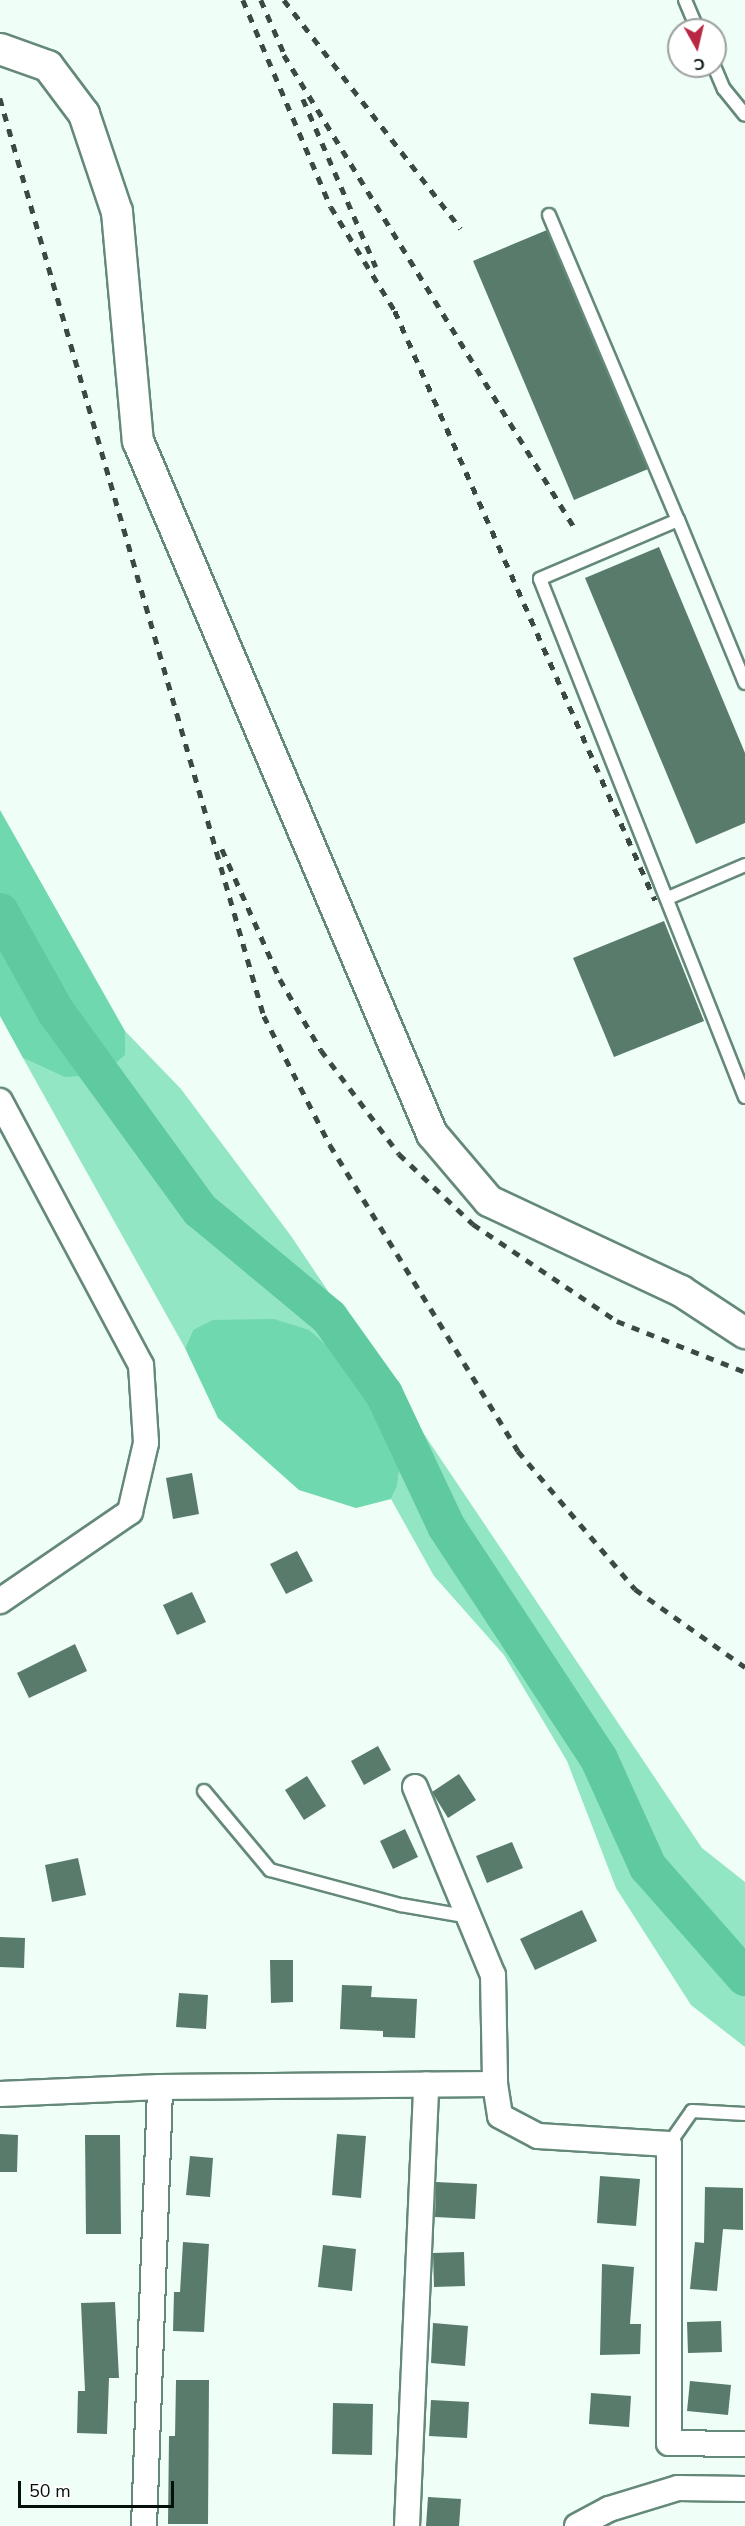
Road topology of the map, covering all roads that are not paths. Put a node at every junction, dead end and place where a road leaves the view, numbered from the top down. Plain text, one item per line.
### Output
1 (685, 0) edge
2 (693, 18) edge
3 (0, 49) edge
4 (719, 78) edge
5 (745, 115) edge
6 (549, 215) dead end
7 (678, 519) junction
8 (745, 683) edge
9 (745, 865) edge
10 (668, 898) junction
11 (745, 1097) edge
12 (0, 1101) edge
13 (743, 1326) edge
14 (0, 1601) edge
15 (415, 1787) dead end
16 (204, 1791) dead end
17 (471, 1917) junction
18 (426, 2084) junction
19 (495, 2084) junction
20 (160, 2087) junction
21 (0, 2094) edge
22 (745, 2114) edge
23 (669, 2144) junction
24 (745, 2444) edge
25 (745, 2489) edge
26 (144, 2526) edge
27 (407, 2526) edge
28 (577, 2526) edge

1 - 2 lane
3 - 13 street
4 - 5 lane
6 - 7 lane
7 - 8 lane
7 - 10 lane
9 - 10 lane
10 - 11 lane
12 - 14 street
15 - 17 street
16 - 17 lane
17 - 19 street
18 - 19 street
18 - 20 street
18 - 27 street
19 - 23 street
20 - 21 street
20 - 26 street
22 - 23 lane
23 - 24 street
25 - 28 street

